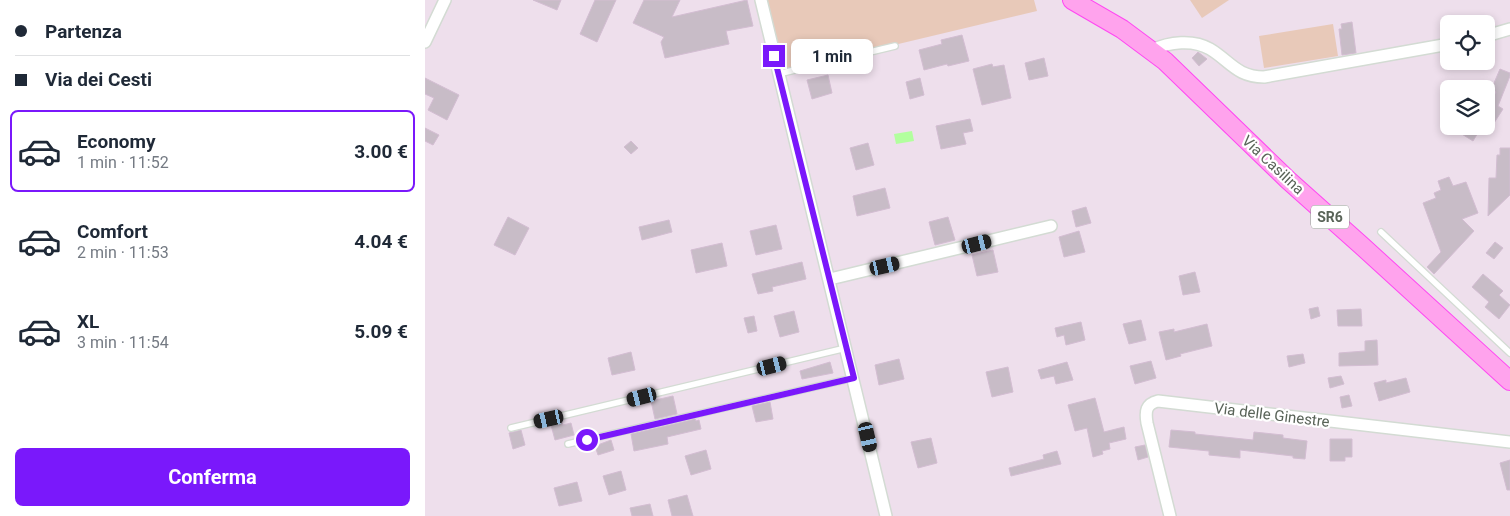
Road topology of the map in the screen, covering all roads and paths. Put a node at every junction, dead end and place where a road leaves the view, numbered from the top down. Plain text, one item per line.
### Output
1 (445, 0) edge
2 (761, 0) edge
3 (1072, 0) edge
4 (1510, 29) edge
5 (1495, 33) edge
6 (425, 42) edge
7 (895, 46) dead end
8 (1440, 46) edge
9 (1152, 50) junction
10 (778, 74) junction
11 (1051, 226) dead end
12 (1381, 232) dead end
13 (829, 279) junction
14 (846, 348) junction
15 (1510, 353) edge
16 (854, 378) junction
17 (1510, 381) edge
18 (511, 428) dead end
19 (1510, 442) edge
20 (568, 444) dead end
21 (886, 516) edge
22 (1170, 516) edge

1 - 6 street
2 - 10 street
3 - 9 main road, Via Casilina / SR6
4 - 5 street
7 - 10 lane
8 - 9 street
9 - 17 main road, Via Casilina / SR6
10 - 13 street
11 - 13 street
12 - 15 lane
13 - 14 street
14 - 16 street
14 - 18 lane
16 - 20 lane
16 - 21 street
19 - 22 street, Via delle Ginestre

